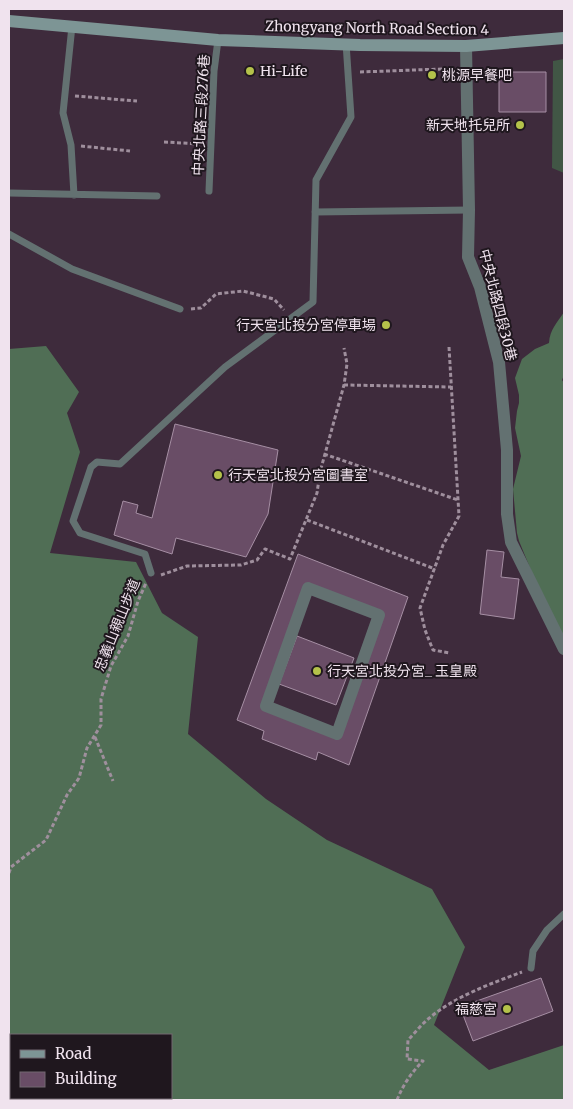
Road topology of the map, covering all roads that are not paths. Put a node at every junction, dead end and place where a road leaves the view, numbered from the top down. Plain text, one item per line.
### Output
1 (9, 21) edge
2 (72, 26) junction
3 (564, 38) edge
4 (218, 40) junction
5 (346, 43) junction
6 (466, 46) junction
7 (209, 191) dead end
8 (9, 193) edge
9 (74, 195) junction
10 (157, 196) dead end
11 (469, 210) junction
12 (315, 212) junction
13 (9, 234) edge
14 (180, 309) road end
15 (151, 574) road end
16 (564, 649) edge
17 (337, 734) joint
18 (564, 914) edge
19 (531, 968) road end

1 - 2 street, Zhongyang North Road Section 4
2 - 4 street, Zhongyang North Road Section 4
2 - 9 lane
3 - 6 street, Zhongyang North Road Section 4
4 - 5 street, Zhongyang North Road Section 4
4 - 7 lane, 中央北路三段276巷
5 - 6 street, Zhongyang North Road Section 4
5 - 12 lane
6 - 11 street, 中央北路四段30巷
8 - 9 lane
9 - 10 lane
11 - 12 lane
11 - 16 street, 中央北路四段30巷
12 - 15 lane
13 - 14 lane
17 - 17 street
18 - 19 lane

